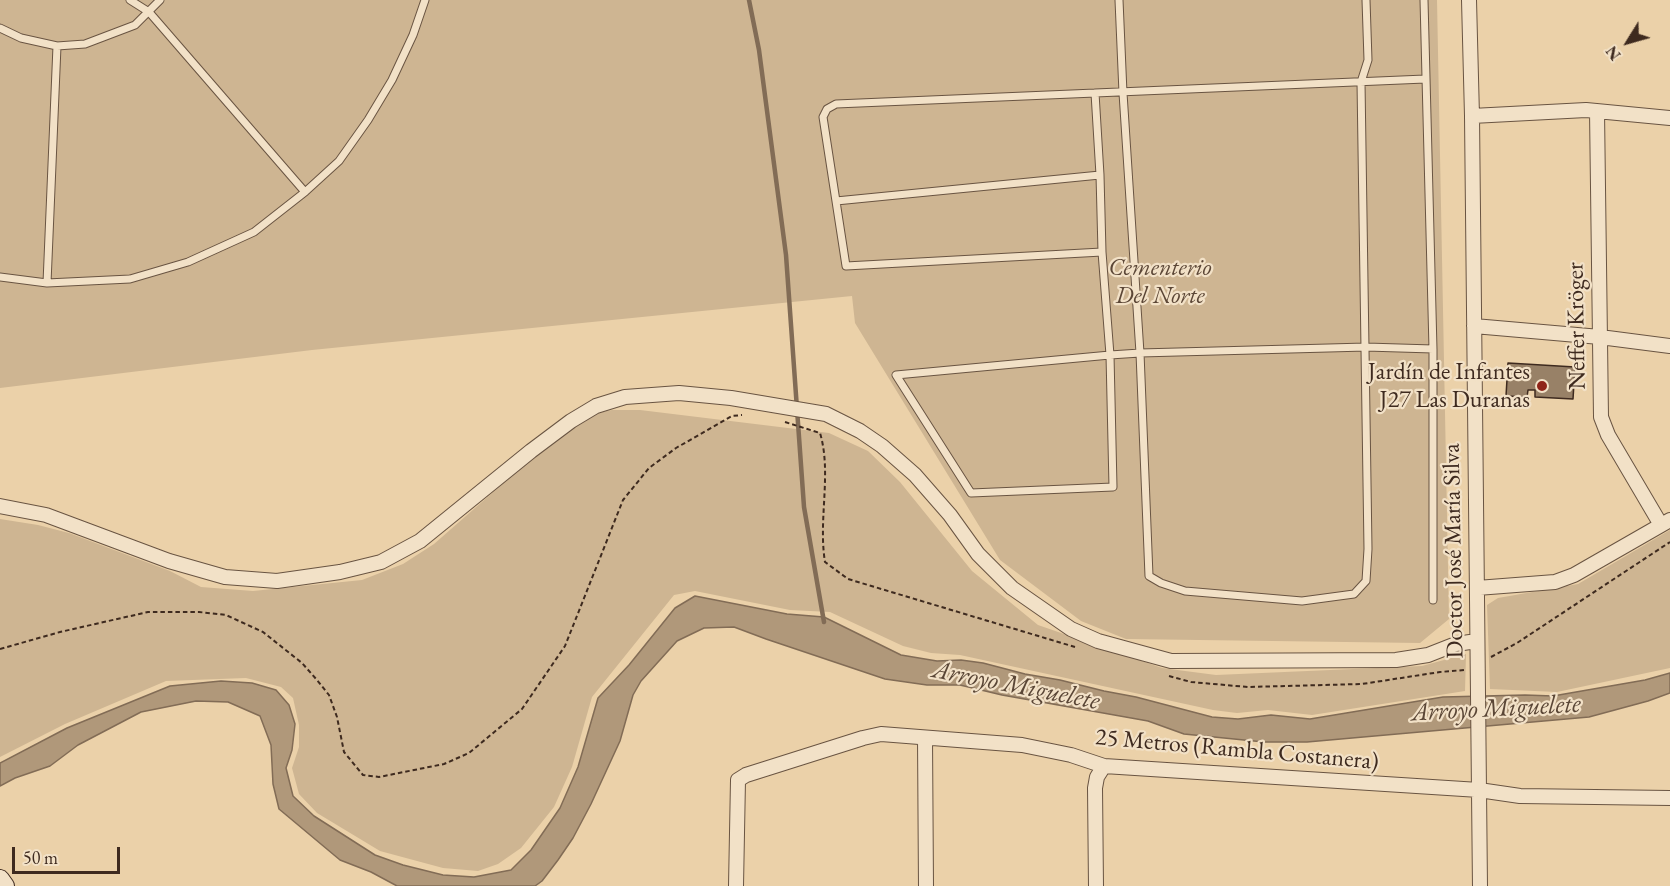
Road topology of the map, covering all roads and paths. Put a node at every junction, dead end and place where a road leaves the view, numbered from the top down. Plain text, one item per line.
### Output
1 (130, 0) edge
2 (159, 0) edge
3 (425, 0) edge
4 (1119, 0) edge
5 (1366, 0) edge
6 (1424, 0) edge
7 (1469, 0) edge
8 (149, 12) junction
9 (0, 28) edge
10 (57, 46) junction
11 (1425, 79) junction
12 (1361, 82) junction
13 (1095, 93) junction
14 (1123, 93) junction
15 (1597, 111) junction
16 (1472, 116) junction
17 (1670, 117) edge
18 (1100, 175) junction
19 (305, 192) junction
20 (836, 201) junction
21 (1102, 252) junction
22 (0, 277) edge
23 (47, 283) junction
24 (1474, 326) junction
25 (1600, 337) junction
26 (1670, 346) edge
27 (1366, 347) junction
28 (1433, 349) junction
29 (1140, 353) junction
30 (1110, 355) junction
31 (743, 415) dead end
32 (782, 422) dead end
33 (0, 506) edge
34 (1665, 522) edge
35 (1670, 542) edge
36 (1477, 588) junction
37 (1433, 600) dead end
38 (1477, 640) junction
39 (0, 649) edge
40 (1080, 649) dead end
41 (1478, 665) junction
42 (1168, 675) dead end
43 (925, 738) junction
44 (1104, 766) junction
45 (1479, 790) junction
46 (1670, 798) edge
47 (0, 879) edge
48 (5, 886) edge
49 (736, 886) edge
50 (926, 886) edge
51 (1096, 886) edge
52 (1480, 886) edge

1 - 8 lane
2 - 8 lane
3 - 19 lane
4 - 14 lane
5 - 12 lane
6 - 11 lane
7 - 16 street, Doctor José María Silva
8 - 10 lane
8 - 19 lane
9 - 10 lane
10 - 23 lane
11 - 12 lane
11 - 28 lane
12 - 14 lane
12 - 27 lane
13 - 14 lane
13 - 18 lane
13 - 20 lane
14 - 29 lane
15 - 16 street
15 - 17 street
15 - 25 street, Neffer Kröger
16 - 24 street, Doctor José María Silva
18 - 20 lane
18 - 21 lane
19 - 23 lane
20 - 21 lane
21 - 30 lane
22 - 23 lane
24 - 25 street
24 - 36 street, Doctor José María Silva
25 - 26 street
25 - 34 street, Neffer Kröger
27 - 28 lane
27 - 29 lane
27 - 29 lane
28 - 37 lane
29 - 30 lane
30 - 30 lane
31 - 39 path
32 - 40 path
33 - 38 street
34 - 36 street
35 - 41 path
36 - 38 street, Doctor José María Silva
38 - 41 street, Doctor José María Silva
41 - 42 path
41 - 45 street, Doctor José María Silva
43 - 44 street, 25 Metros (Rambla Costanera)
43 - 49 street, 25 Metros (Rambla Costanera)
43 - 50 street
44 - 45 street, 25 Metros (Rambla Costanera)
44 - 51 street
45 - 46 street, 25 Metros (Rambla Costanera)
45 - 52 street, Doctor José María Silva
47 - 48 street

